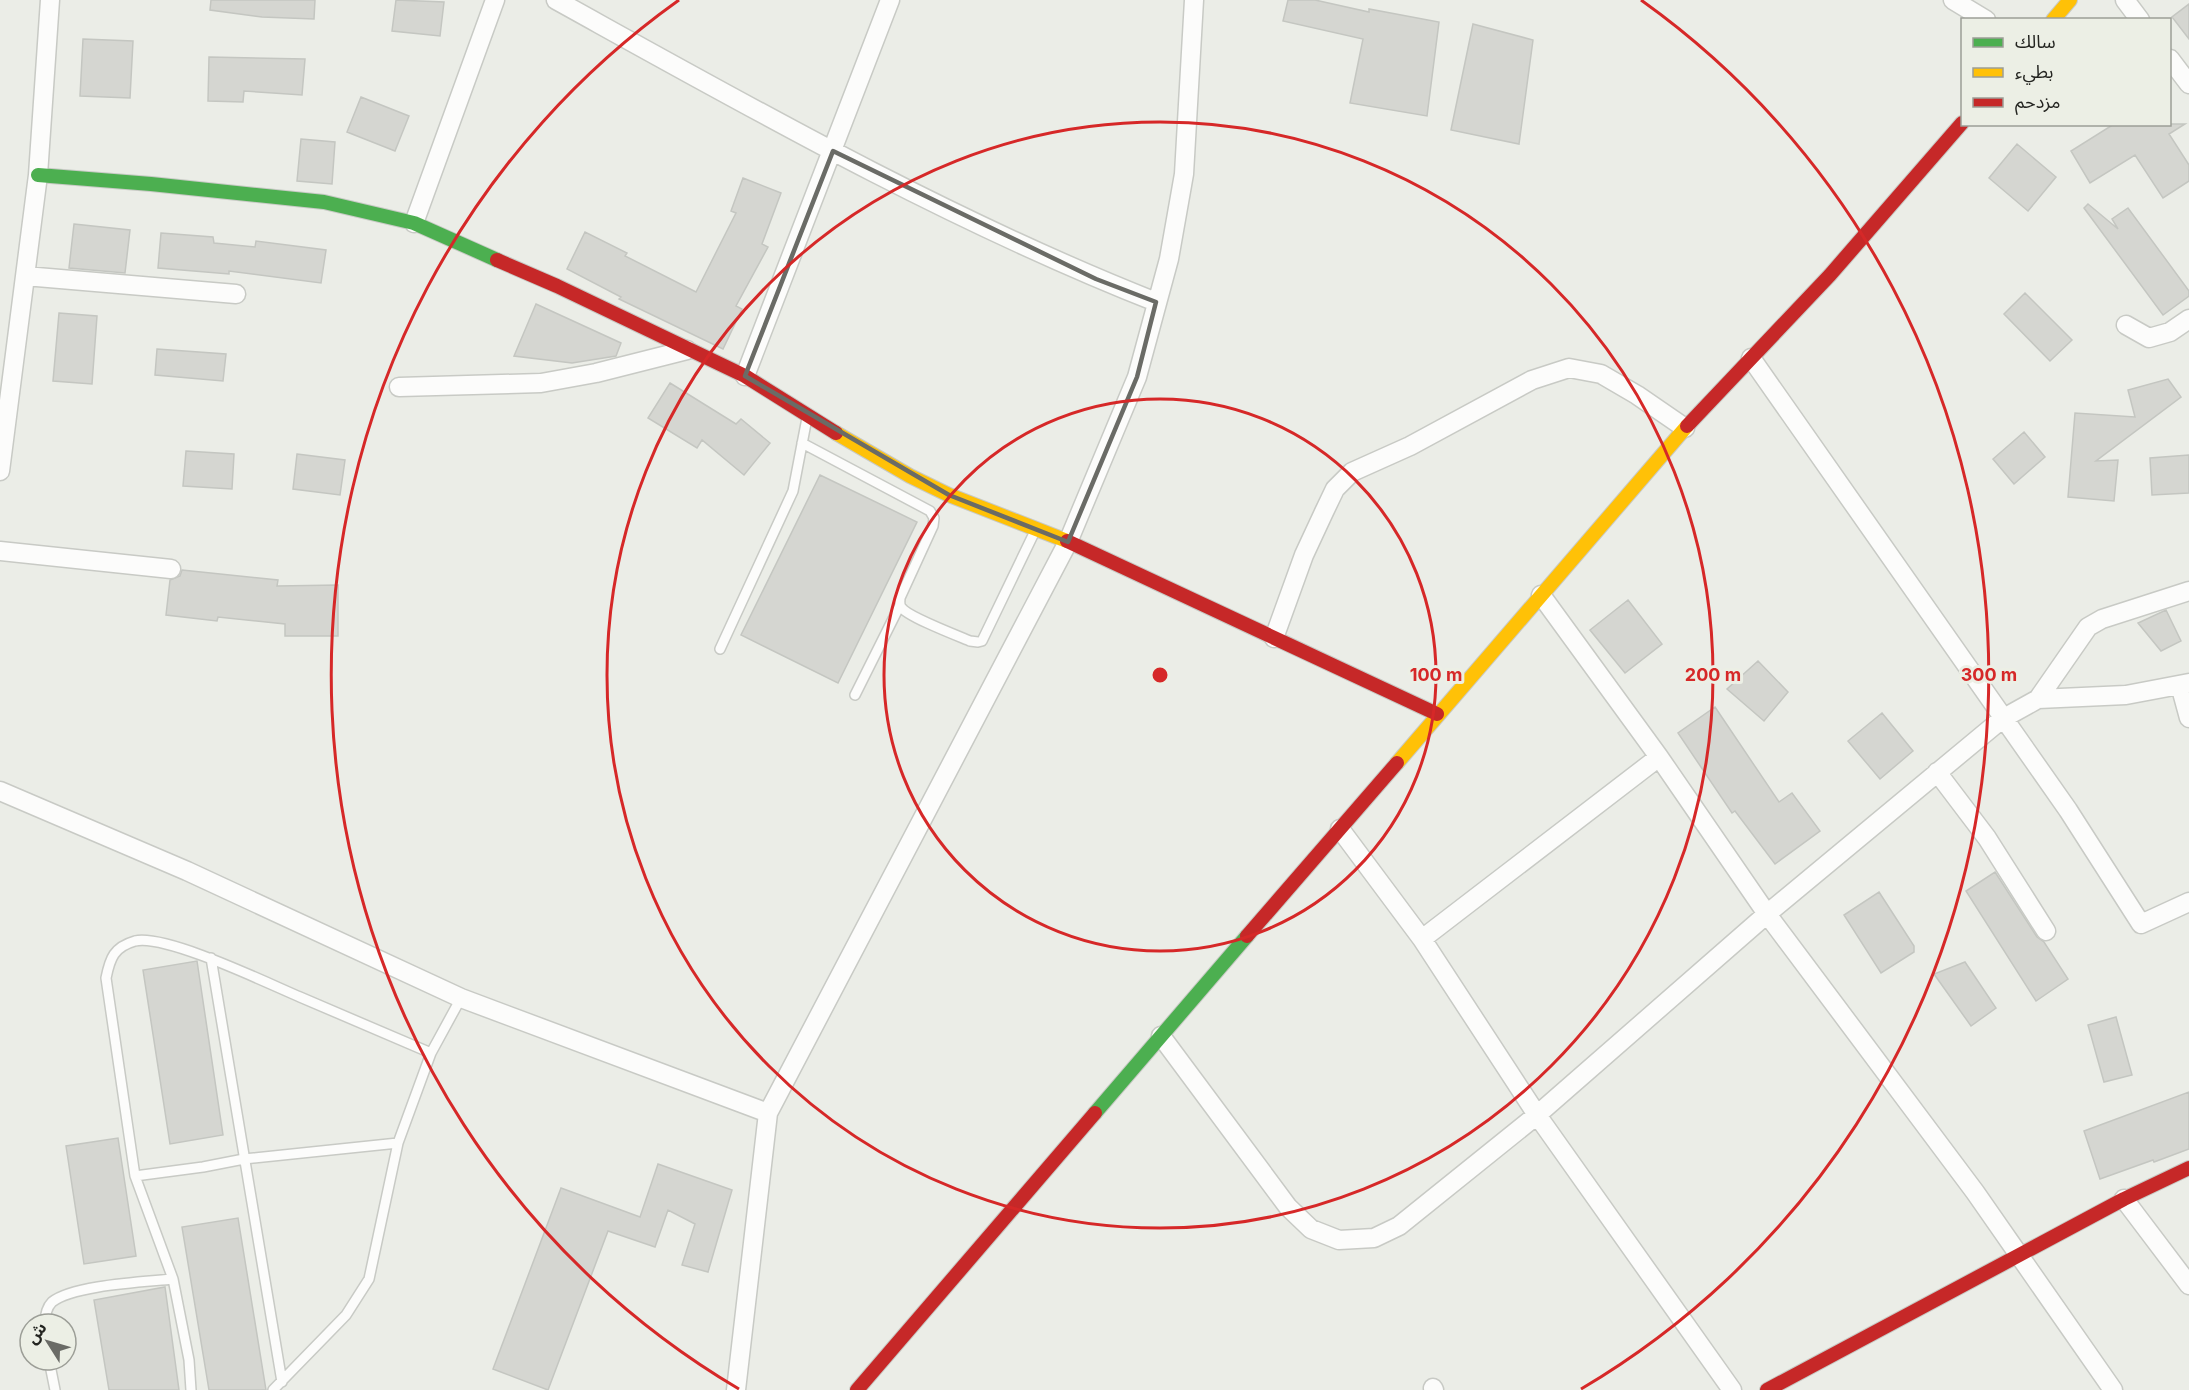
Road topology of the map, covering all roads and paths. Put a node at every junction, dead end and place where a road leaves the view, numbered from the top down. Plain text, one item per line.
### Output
1 (51, 0) edge
2 (495, 0) edge
3 (556, 0) edge
4 (890, 0) edge
5 (1194, 0) edge
6 (1953, 0) edge
7 (2070, 0) edge
8 (2125, 0) edge
9 (1983, 18) edge
10 (2055, 18) edge
11 (2138, 18) edge
12 (2171, 61) edge
13 (2189, 84) edge
14 (1961, 124) edge
15 (833, 151) junction
16 (38, 175) junction
17 (414, 223) junction
18 (25, 276) junction
19 (236, 294) dead end
20 (1156, 302) junction
21 (2189, 319) edge
22 (2126, 325) dead end
23 (687, 350) junction
24 (1751, 358) junction
25 (745, 376) junction
26 (399, 387) dead end
27 (807, 416) junction
28 (1685, 428) junction
29 (802, 443) junction
30 (2, 450) edge
31 (0, 471) edge
32 (1036, 529) junction
33 (1068, 542) junction
34 (0, 551) edge
35 (171, 569) dead end
36 (2189, 591) edge
37 (1542, 595) junction
38 (900, 605) junction
39 (1274, 638) junction
40 (720, 649) dead end
41 (2185, 684) edge
42 (855, 695) dead end
43 (2038, 699) junction
44 (1437, 714) junction
45 (2189, 718) edge
46 (2002, 719) junction
47 (1659, 757) junction
48 (1937, 772) junction
49 (0, 791) edge
50 (1340, 829) junction
51 (2189, 902) edge
52 (1767, 914) junction
53 (2046, 931) dead end
54 (1422, 939) junction
55 (211, 958) junction
56 (461, 998) junction
57 (1161, 1036) junction
58 (431, 1053) junction
59 (768, 1113) junction
60 (1537, 1115) junction
61 (398, 1143) junction
62 (244, 1159) junction
63 (2189, 1168) edge
64 (135, 1176) junction
65 (2124, 1199) junction
66 (2019, 1254) junction
67 (173, 1279) junction
68 (2189, 1285) edge
69 (46, 1312) edge
70 (52, 1372) edge
71 (282, 1382) junction
72 (55, 1390) edge
73 (191, 1390) edge
74 (273, 1390) edge
75 (736, 1390) edge
76 (857, 1390) edge
77 (1732, 1390) edge
78 (1767, 1390) edge
79 (2113, 1390) edge

1 - 16 street
2 - 17 street
3 - 15 street
4 - 15 street
5 - 20 street
6 - 9 street
7 - 10 main road
8 - 11 street
12 - 13 street
14 - 24 main road
15 - 20 street
15 - 25 street
16 - 17 main road
16 - 18 street
17 - 23 main road
18 - 19 street
18 - 30 street
20 - 33 street
21 - 22 street
23 - 25 main road
23 - 26 street
24 - 28 main road
24 - 46 street
25 - 27 main road
27 - 29 lane
27 - 32 main road
28 - 37 main road
28 - 39 street
29 - 38 lane
29 - 40 lane
30 - 31 street
32 - 33 main road
32 - 38 lane
33 - 39 main road
33 - 59 street
34 - 35 street
36 - 43 street
37 - 44 main road
37 - 47 street
38 - 42 lane
39 - 44 main road
41 - 43 street
41 - 45 street
43 - 46 street
44 - 50 main road
46 - 48 street
46 - 51 street
47 - 52 street
47 - 54 street
48 - 52 street
48 - 53 street
49 - 56 street
50 - 54 street
50 - 57 main road
52 - 60 street
52 - 66 street
54 - 60 street
55 - 58 lane
55 - 62 lane
55 - 64 lane
56 - 58 lane
56 - 59 street
57 - 60 street
57 - 76 main road
58 - 61 lane
59 - 75 street
60 - 77 street
61 - 62 lane
61 - 71 lane
62 - 64 lane
62 - 71 lane
63 - 65 main road
64 - 67 lane
65 - 66 main road
65 - 68 street
66 - 78 main road
66 - 79 street
67 - 69 lane
67 - 73 lane
70 - 72 lane
71 - 74 lane

